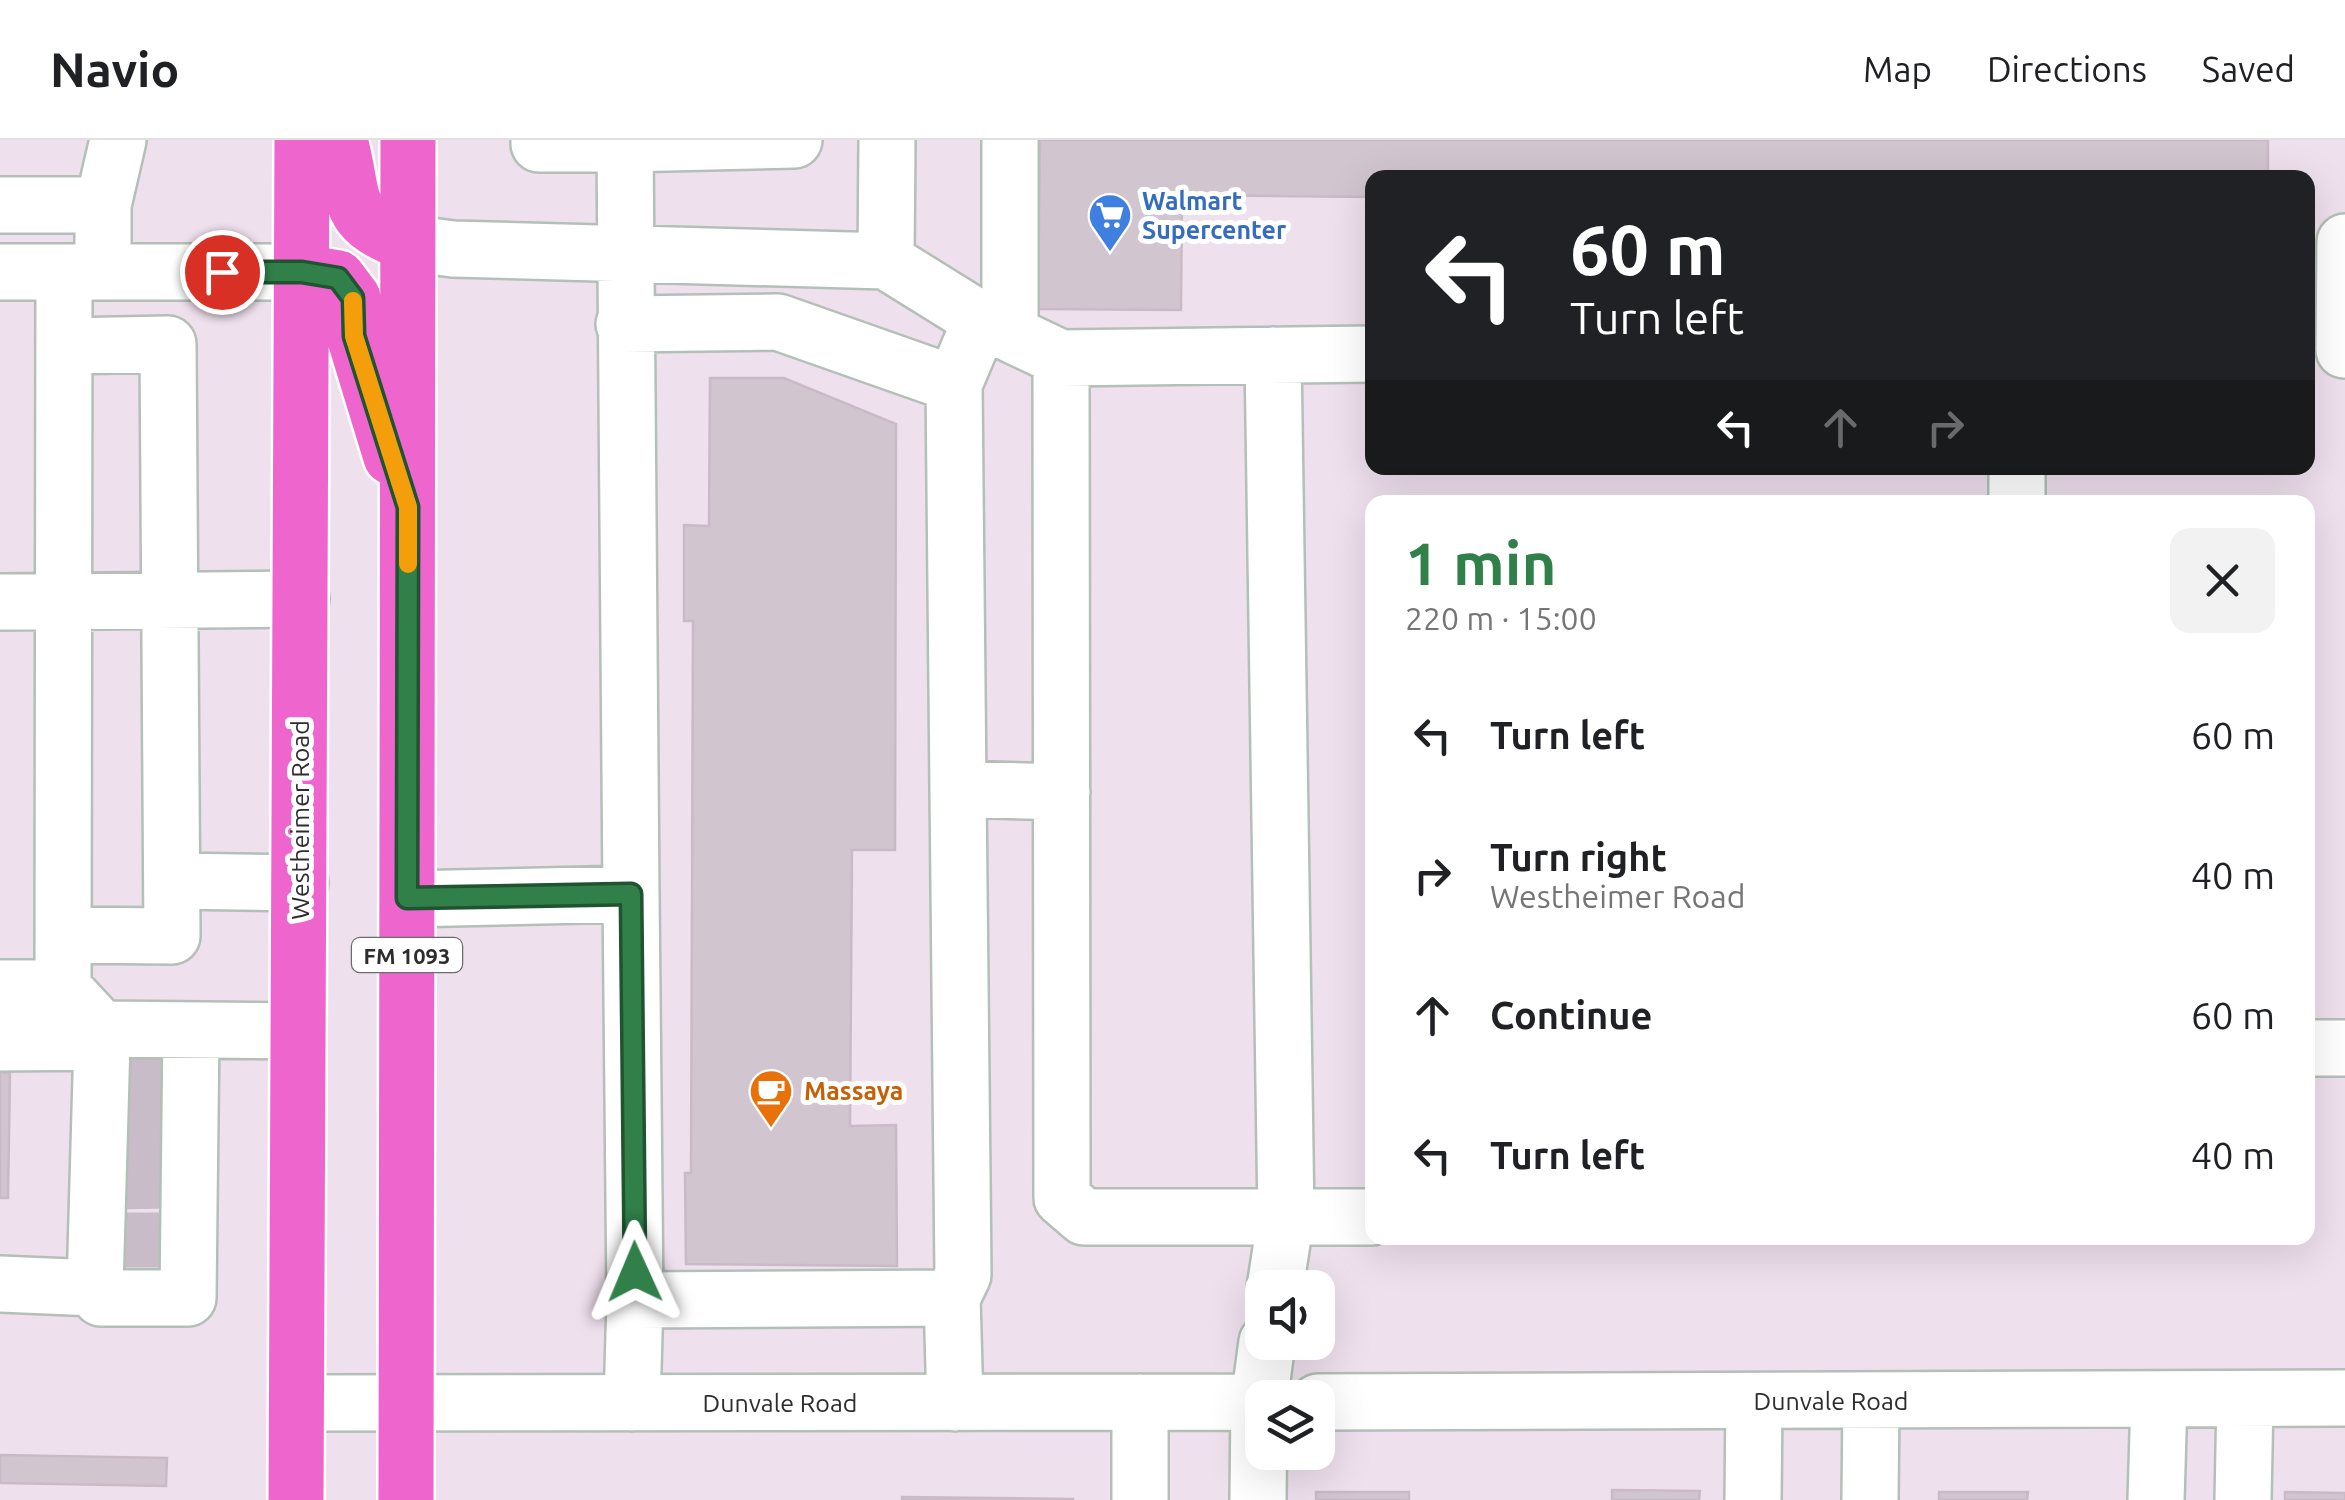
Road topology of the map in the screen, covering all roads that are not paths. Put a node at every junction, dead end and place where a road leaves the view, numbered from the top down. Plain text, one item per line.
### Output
1 (118, 140) edge
2 (302, 140) edge
3 (340, 140) edge
4 (408, 140) edge
5 (539, 140) edge
6 (794, 140) edge
7 (887, 140) edge
8 (1010, 140) edge
9 (624, 144) junction
10 (0, 205) edge
11 (103, 206) junction
12 (2345, 242) edge
13 (407, 243) junction
14 (625, 251) junction
15 (886, 261) junction
16 (0, 272) edge
17 (84, 272) junction
18 (302, 272) junction
19 (624, 324) junction
20 (995, 327) junction
21 (64, 346) junction
22 (2332, 350) edge
23 (1365, 354) edge
24 (1274, 356) junction
25 (1061, 358) junction
26 (954, 384) junction
27 (408, 507) junction
28 (301, 599) junction
29 (171, 600) junction
30 (0, 602) edge
31 (64, 602) junction
32 (958, 789) junction
33 (1062, 792) junction
34 (172, 881) junction
35 (300, 883) junction
36 (631, 894) junction
37 (407, 898) junction
38 (63, 934) junction
39 (0, 988) edge
40 (63, 988) junction
41 (298, 1031) junction
42 (0, 1044) edge
43 (2315, 1048) edge
44 (2345, 1048) edge
45 (141, 1112) junction
46 (1286, 1217) junction
47 (1365, 1217) edge
48 (133, 1250) junction
49 (1278, 1270) edge
50 (0, 1284) edge
51 (952, 1298) junction
52 (635, 1300) junction
53 (2345, 1398) edge
54 (2159, 1399) junction
55 (2245, 1399) junction
56 (955, 1402) junction
57 (1140, 1402) junction
58 (1245, 1402) edge
59 (1335, 1402) edge
60 (1754, 1402) junction
61 (1871, 1402) junction
62 (298, 1403) junction
63 (407, 1403) junction
64 (632, 1403) junction
65 (1259, 1470) edge
66 (296, 1500) edge
67 (406, 1500) edge
68 (1140, 1500) edge
69 (1258, 1500) edge
70 (1753, 1500) edge
71 (1870, 1500) edge
72 (2156, 1500) edge
73 (2243, 1500) edge

1 - 11 street
2 - 18 main road, Westheimer Road
3 - 13 main road
4 - 13 main road, FM 1093
5 - 9 street
6 - 9 street
7 - 15 street
8 - 20 street
9 - 14 street
10 - 11 street
11 - 17 street
12 - 22 street
13 - 14 street
13 - 27 main road, FM 1093
14 - 15 street
14 - 19 street
15 - 20 street
16 - 17 street
17 - 18 street
17 - 21 street
18 - 27 main road
18 - 28 main road, Westheimer Road
19 - 26 street
19 - 36 street
20 - 25 street
20 - 26 street
21 - 29 street
21 - 31 street
23 - 24 street
24 - 25 street
24 - 46 street
25 - 33 street
26 - 32 street
27 - 37 main road, FM 1093
28 - 29 street
28 - 35 main road, Westheimer Road
29 - 31 street
29 - 34 street
30 - 31 street
31 - 38 street
32 - 33 street
32 - 51 street
33 - 46 street
34 - 35 street
34 - 38 street
35 - 41 main road, Westheimer Road
36 - 37 street
36 - 52 street
37 - 63 main road, FM 1093
38 - 40 street
39 - 40 street
40 - 45 street
41 - 45 street
41 - 62 main road, Westheimer Road
42 - 45 street
43 - 44 street
45 - 48 street
45 - 48 street
46 - 47 street
46 - 49 street
48 - 50 street
51 - 52 street
51 - 56 street
52 - 64 street
53 - 55 street, Dunvale Road
54 - 55 street, Dunvale Road
54 - 61 street, Dunvale Road
54 - 72 street
55 - 73 street
56 - 57 street, Dunvale Road
56 - 64 street, Dunvale Road
57 - 58 street, Dunvale Road
57 - 68 street
59 - 60 street, Dunvale Road
60 - 61 street, Dunvale Road
60 - 70 street
61 - 71 street
62 - 63 street, Dunvale Road
62 - 66 main road, Westheimer Road
63 - 64 street, Dunvale Road
63 - 67 main road, FM 1093
65 - 69 street

